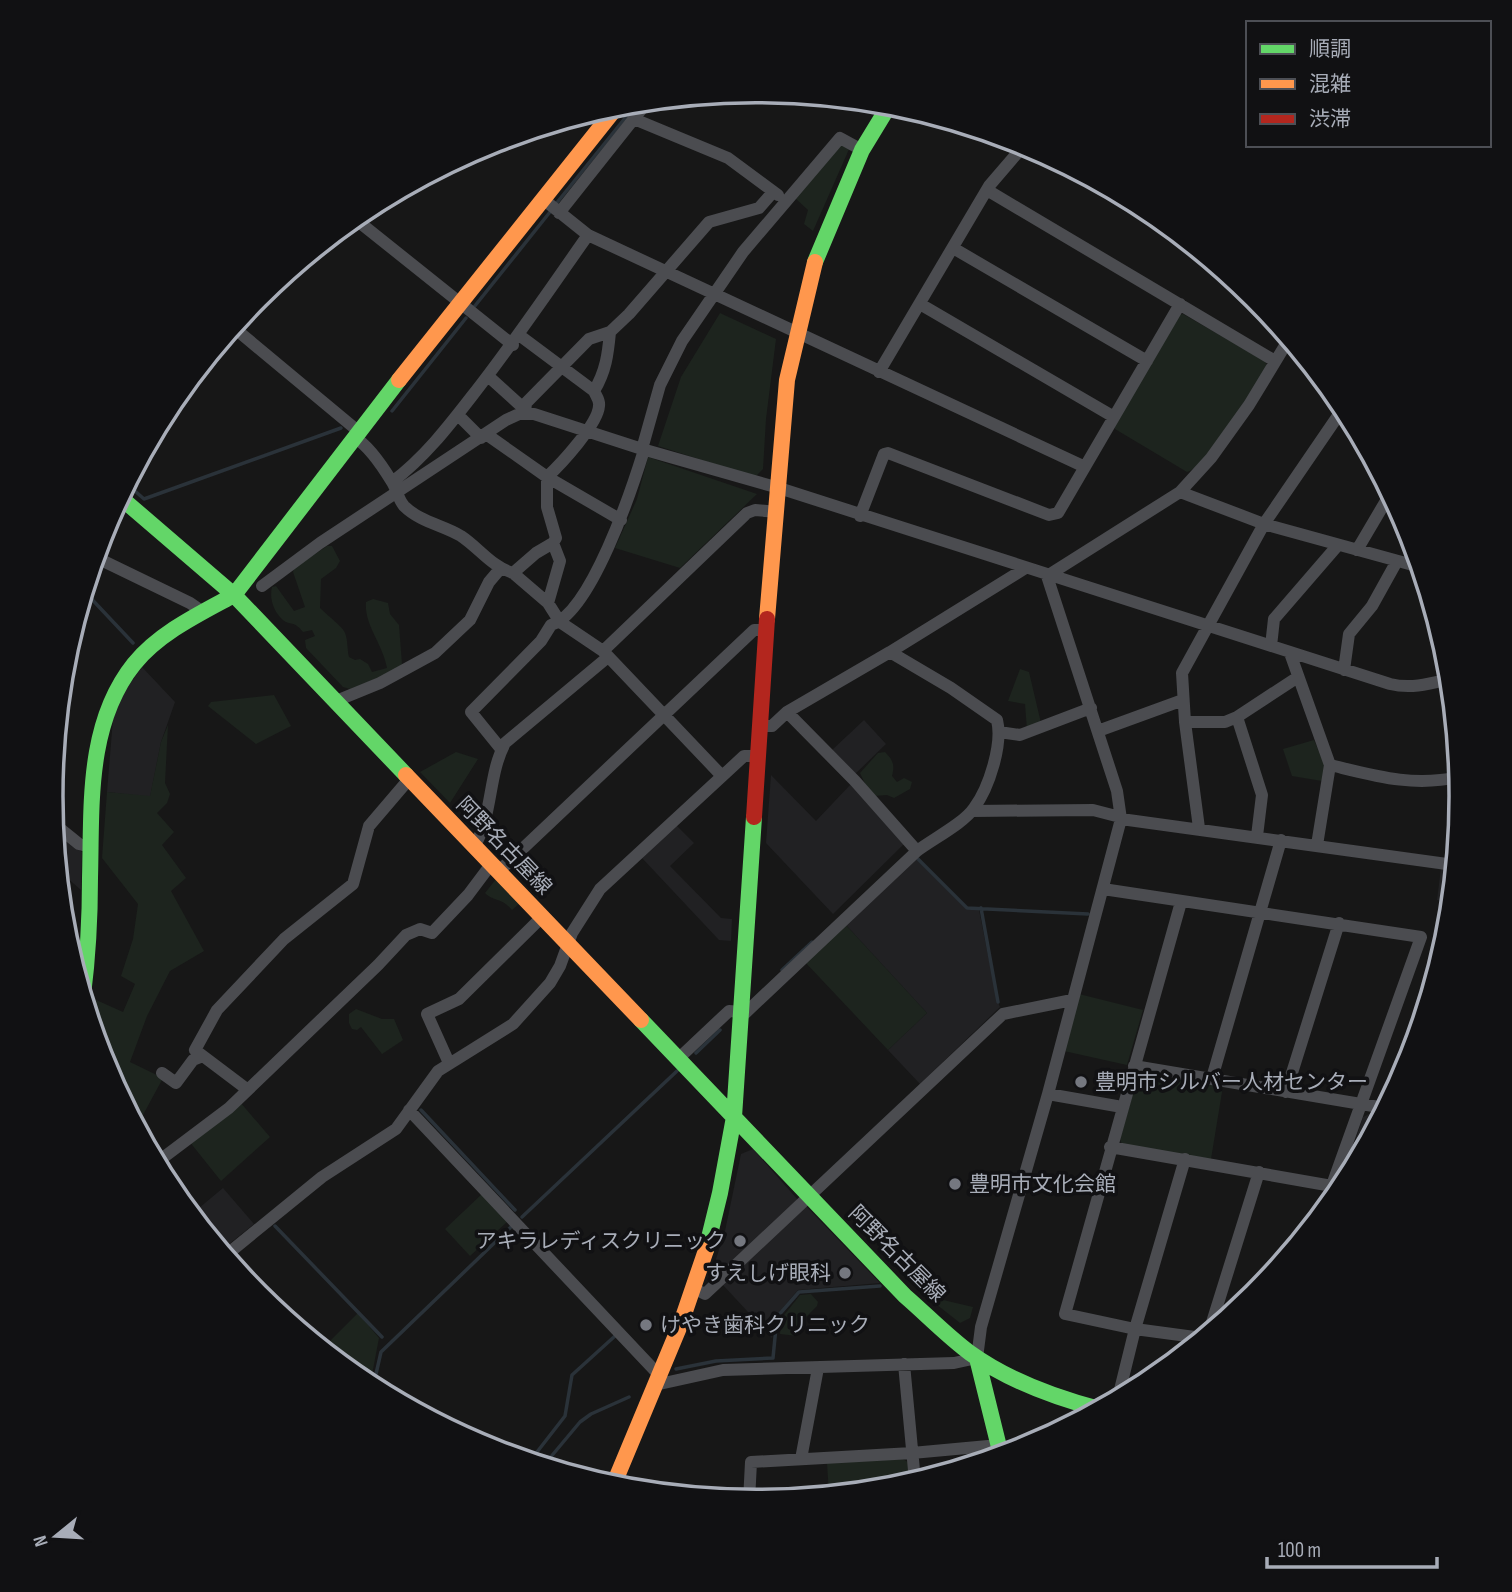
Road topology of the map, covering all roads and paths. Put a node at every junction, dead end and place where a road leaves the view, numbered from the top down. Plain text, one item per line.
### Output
1 (638, 113) edge
2 (883, 115) edge
3 (634, 119) junction
4 (607, 120) edge
5 (862, 150) junction
6 (1017, 155) edge
7 (987, 190) junction
8 (773, 192) junction
9 (543, 200) junction
10 (786, 202) junction
11 (559, 213) junction
12 (363, 225) edge
13 (588, 234) junction
14 (953, 248) junction
15 (667, 271) junction
16 (715, 294) junction
17 (461, 304) junction
18 (920, 304) junction
19 (1180, 304) junction
20 (610, 332) junction
21 (797, 332) junction
22 (240, 333) edge
23 (516, 340) junction
24 (1284, 347) edge
25 (1147, 361) junction
26 (1275, 362) junction
27 (563, 366) junction
28 (878, 372) junction
29 (488, 376) junction
30 (594, 391) junction
31 (525, 413) junction
32 (457, 415) junction
33 (1114, 417) junction
34 (1336, 418) edge
35 (588, 430) junction
36 (356, 434) junction
37 (483, 436) junction
38 (643, 450) junction
39 (1085, 467) junction
40 (547, 477) junction
41 (395, 487) junction
42 (779, 488) junction
43 (1180, 492) junction
44 (128, 504) edge
45 (1384, 504) edge
46 (777, 512) junction
47 (860, 516) junction
48 (621, 520) junction
49 (1264, 524) junction
50 (553, 543) junction
51 (1338, 545) junction
52 (1357, 550) junction
53 (1397, 561) junction
54 (104, 562) edge
55 (1409, 564) edge
56 (500, 569) junction
57 (1024, 569) junction
58 (513, 573) junction
59 (1047, 576) junction
60 (262, 586) dead end
61 (234, 595) junction
62 (548, 603) junction
63 (203, 612) junction
64 (560, 622) junction
65 (1208, 626) junction
66 (766, 630) junction
67 (1271, 646) junction
68 (890, 652) junction
69 (1290, 653) junction
70 (606, 654) junction
71 (1344, 670) junction
72 (1298, 677) junction
73 (1439, 681) edge
74 (1183, 700) junction
75 (336, 701) junction
76 (1091, 708) junction
77 (787, 712) junction
78 (663, 715) junction
79 (1237, 717) junction
80 (1185, 722) junction
81 (760, 726) junction
82 (1098, 731) junction
83 (999, 732) junction
84 (501, 749) junction
85 (758, 756) junction
86 (1330, 765) junction
87 (722, 776) junction
88 (410, 778) junction
89 (1449, 779) edge
90 (972, 811) junction
91 (1121, 818) junction
92 (1199, 828) junction
93 (64, 832) edge
94 (1257, 836) junction
95 (1281, 840) junction
96 (475, 845) junction
97 (1317, 845) junction
98 (91, 847) junction
99 (918, 851) junction
100 (1445, 864) edge
101 (496, 867) junction
102 (1103, 889) junction
103 (1181, 902) junction
104 (1258, 913) junction
105 (543, 916) junction
106 (1339, 923) junction
107 (568, 942) junction
108 (86, 970) edge
109 (1072, 1000) junction
110 (740, 1015) junction
111 (203, 1056) junction
112 (679, 1058) junction
113 (449, 1063) junction
114 (1134, 1066) junction
115 (162, 1073) dead end
116 (1212, 1078) junction
117 (248, 1090) junction
118 (1286, 1092) junction
119 (1048, 1094) junction
120 (1363, 1104) junction
121 (1376, 1106) edge
122 (1122, 1107) junction
123 (409, 1110) junction
124 (734, 1117) junction
125 (1110, 1147) junction
126 (165, 1156) edge
127 (1185, 1159) junction
128 (1259, 1172) junction
129 (1337, 1174) edge
130 (1329, 1185) edge
131 (810, 1195) junction
132 (232, 1250) edge
133 (693, 1288) junction
134 (1214, 1316) edge
135 (1135, 1329) junction
136 (1190, 1336) edge
137 (977, 1358) junction
138 (904, 1364) junction
139 (818, 1368) junction
140 (657, 1380) junction
141 (1121, 1384) edge
142 (1085, 1405) edge
143 (999, 1445) edge
144 (983, 1451) edge
145 (912, 1453) junction
146 (801, 1459) junction
147 (914, 1470) edge
148 (618, 1475) edge
149 (750, 1489) edge

1 - 3 street
2 - 5 street
3 - 8 street
3 - 11 street
4 - 9 street
5 - 10 street
5 - 21 street
6 - 7 street
7 - 14 street
7 - 19 street
8 - 10 street
8 - 15 street
9 - 11 street
9 - 17 street
10 - 16 street
11 - 13 street
12 - 17 street
13 - 15 street
13 - 23 street
14 - 18 street
14 - 25 street
15 - 16 street
15 - 20 street
16 - 21 street
16 - 38 street
17 - 23 street
17 - 36 street
18 - 28 street
18 - 33 street
19 - 25 street
19 - 26 street
20 - 27 street
20 - 30 street
21 - 28 street
21 - 42 street
22 - 36 street
23 - 27 street
23 - 29 street
24 - 26 street
25 - 33 street
26 - 43 street
27 - 30 street
27 - 31 street
28 - 39 street
29 - 31 street
29 - 32 street
30 - 35 street
31 - 35 street
31 - 37 street
32 - 37 street
32 - 41 street
33 - 39 street
34 - 49 street
35 - 38 street
35 - 40 street
36 - 41 street
36 - 61 street
37 - 40 street
37 - 41 street
38 - 42 street
38 - 48 street
39 - 47 street
40 - 48 street
40 - 50 street
41 - 56 street
41 - 60 street
42 - 46 street
42 - 47 street
43 - 49 street
43 - 59 street
44 - 61 street, 阿野名古屋線
45 - 52 street
46 - 66 street
46 - 70 street
47 - 57 street
48 - 64 street
49 - 51 street
49 - 65 street
50 - 58 street
50 - 62 street
51 - 52 street
51 - 67 street
52 - 53 street
53 - 55 street
53 - 71 street
54 - 63 street
56 - 58 street
56 - 75 street
57 - 59 street
57 - 68 street
58 - 62 street
59 - 65 street
59 - 76 street
61 - 63 street
61 - 75 street, 阿野名古屋線
62 - 64 street
63 - 98 street
64 - 70 street
64 - 84 street
65 - 67 street
65 - 74 street
66 - 78 street
66 - 81 street
67 - 69 street
68 - 77 street
68 - 83 street
69 - 71 street
69 - 72 street
70 - 78 street
70 - 84 street
71 - 73 street
72 - 79 street
72 - 86 street
74 - 80 street
74 - 82 street
75 - 88 street, 阿野名古屋線
76 - 82 street
76 - 83 street
77 - 81 street
77 - 99 street
78 - 87 street
78 - 101 street
79 - 80 street
79 - 94 street
80 - 92 street
81 - 85 street
82 - 91 street
83 - 90 street
84 - 96 street
85 - 87 street
85 - 110 street
86 - 89 street
86 - 97 street
87 - 107 street
88 - 96 street, 阿野名古屋線
88 - 111 street
90 - 91 street
90 - 99 street
91 - 92 street
91 - 102 street
92 - 94 street
93 - 98 street
94 - 95 street
95 - 97 street
95 - 104 street
96 - 101 street, 阿野名古屋線
97 - 100 street
98 - 108 street
99 - 110 street
101 - 105 street, 阿野名古屋線
101 - 117 street
102 - 103 street
102 - 109 street
103 - 104 street
103 - 114 street
104 - 106 street
104 - 116 street
105 - 107 street, 阿野名古屋線
105 - 113 street
106 - 118 street
106 - 120 street
107 - 112 street, 阿野名古屋線
107 - 113 street
109 - 119 street
109 - 131 street
110 - 112 street
110 - 124 street
111 - 115 street
111 - 117 street
112 - 124 street, 阿野名古屋線
113 - 123 street
114 - 116 street
114 - 122 street
116 - 118 street
117 - 126 street
118 - 120 street
119 - 122 street
119 - 137 street
120 - 121 street
120 - 129 street
122 - 125 street
123 - 132 street
123 - 140 street
124 - 131 street, 阿野名古屋線
124 - 133 street
125 - 127 street
125 - 135 street
127 - 128 street
127 - 135 street
128 - 130 street
128 - 134 street
131 - 133 street
131 - 137 street, 阿野名古屋線
133 - 140 street
135 - 136 street
135 - 141 street
137 - 138 street
137 - 142 street, 阿野名古屋線
137 - 143 street
138 - 139 street
138 - 145 street
139 - 140 street
139 - 146 street
140 - 148 street
144 - 145 street
145 - 146 street
145 - 147 street
146 - 149 street

